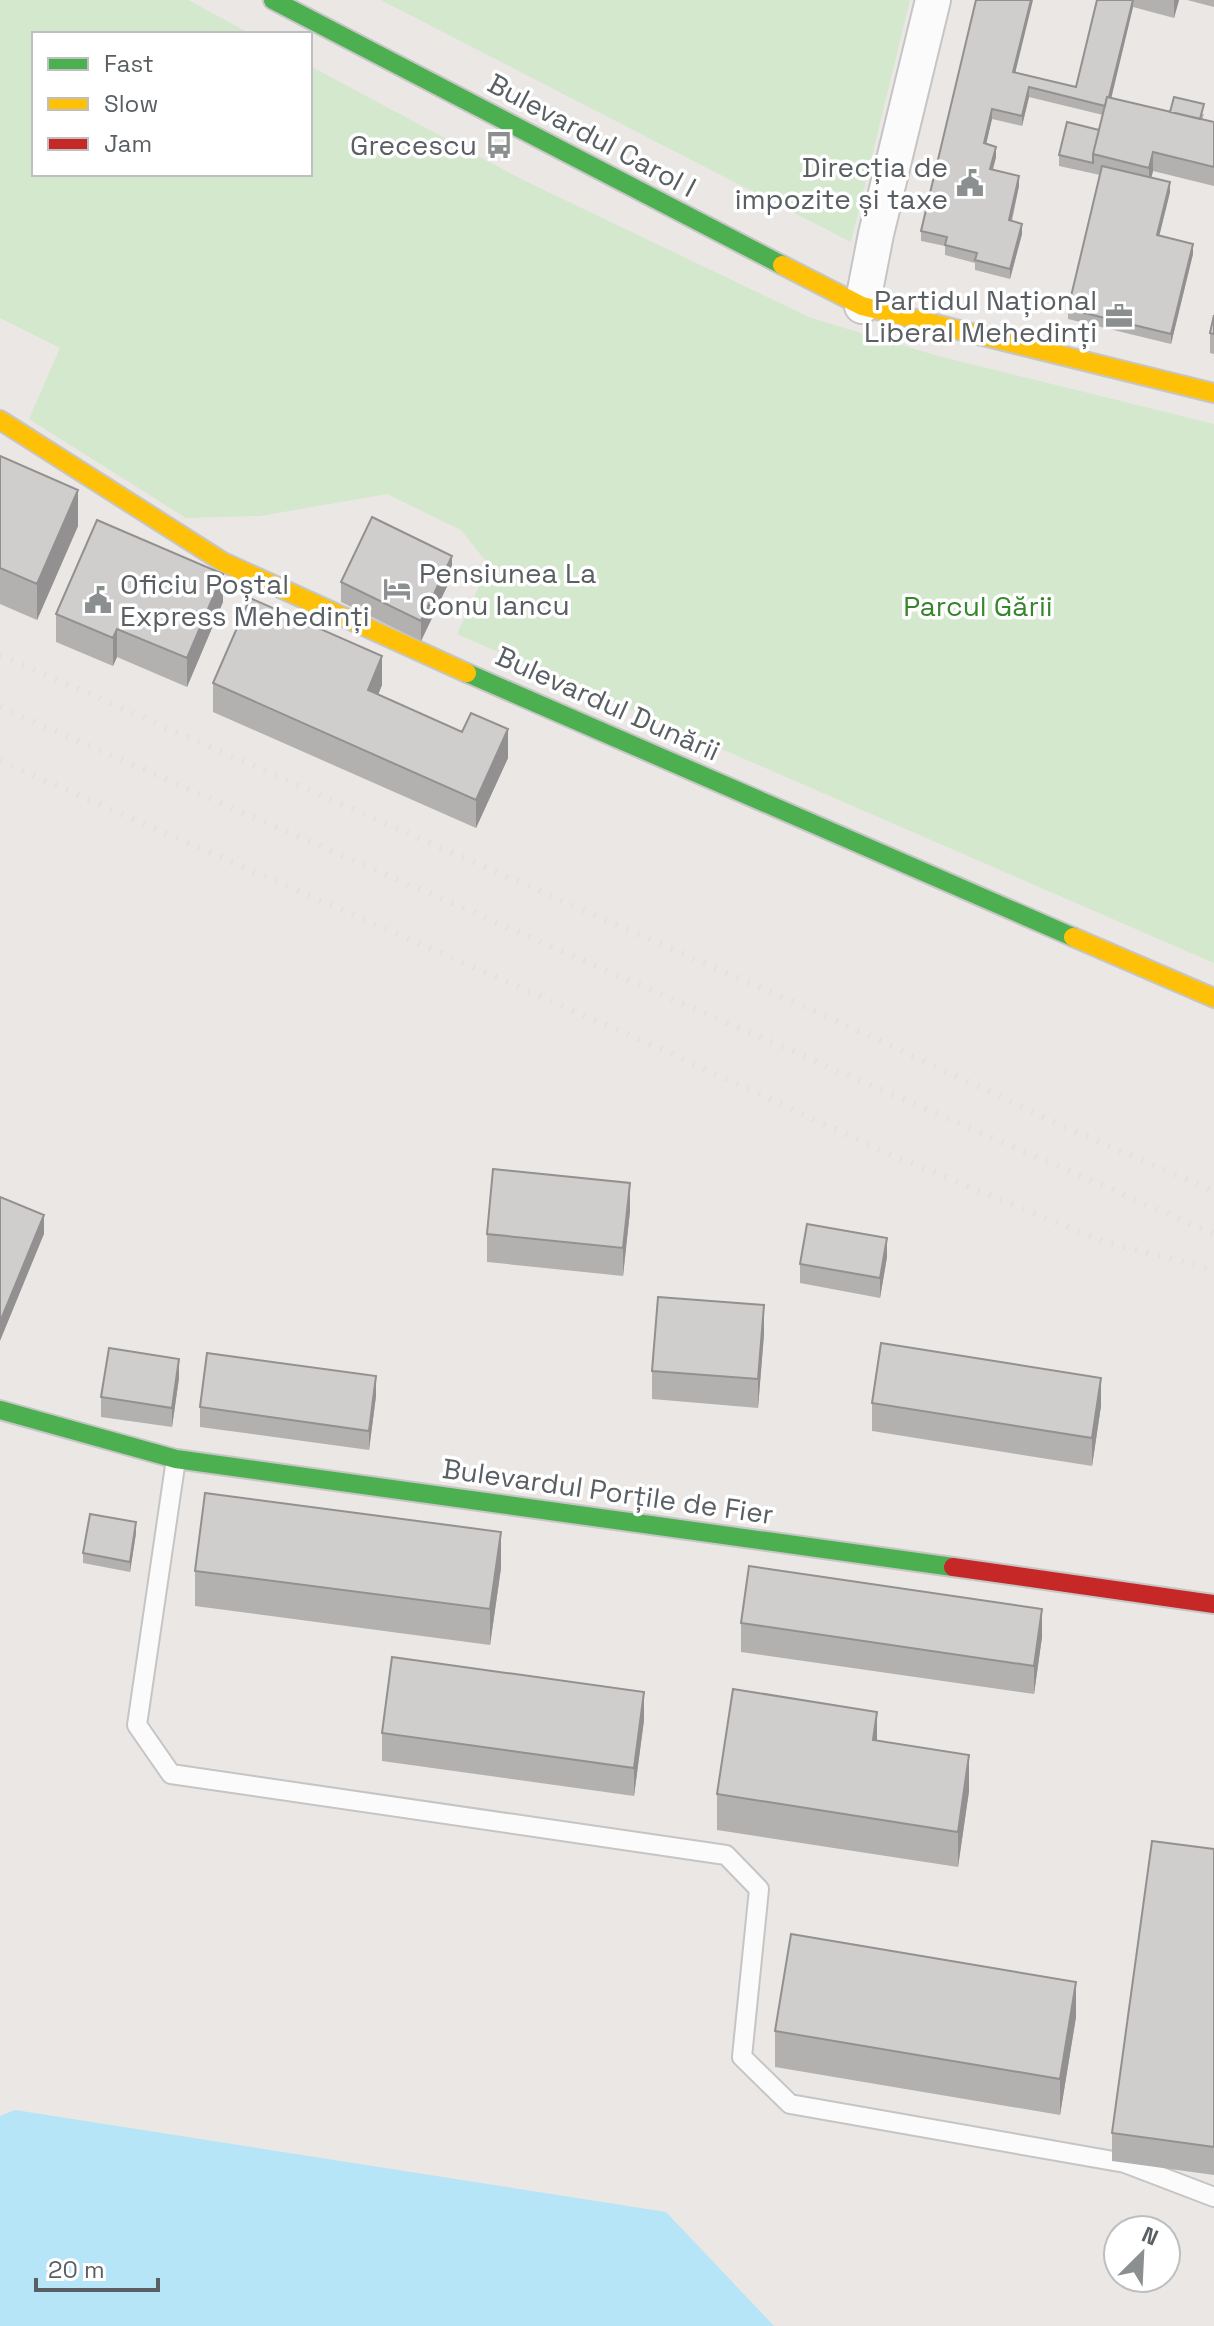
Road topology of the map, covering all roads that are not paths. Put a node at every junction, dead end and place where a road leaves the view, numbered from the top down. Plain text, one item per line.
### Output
1 (273, 0) edge
2 (933, 0) edge
3 (862, 306) junction
4 (1214, 393) edge
5 (0, 420) edge
6 (1214, 998) edge
7 (0, 1410) edge
8 (176, 1459) junction
9 (1214, 1604) edge
10 (1214, 2197) edge

1 - 3 street, Bulevardul Carol I
2 - 3 street
3 - 4 street, Bulevardul Carol I
5 - 6 street, Bulevardul Dunării
7 - 8 street, Bulevardul Porțile de Fier
8 - 9 street, Bulevardul Porțile de Fier
8 - 10 lane

